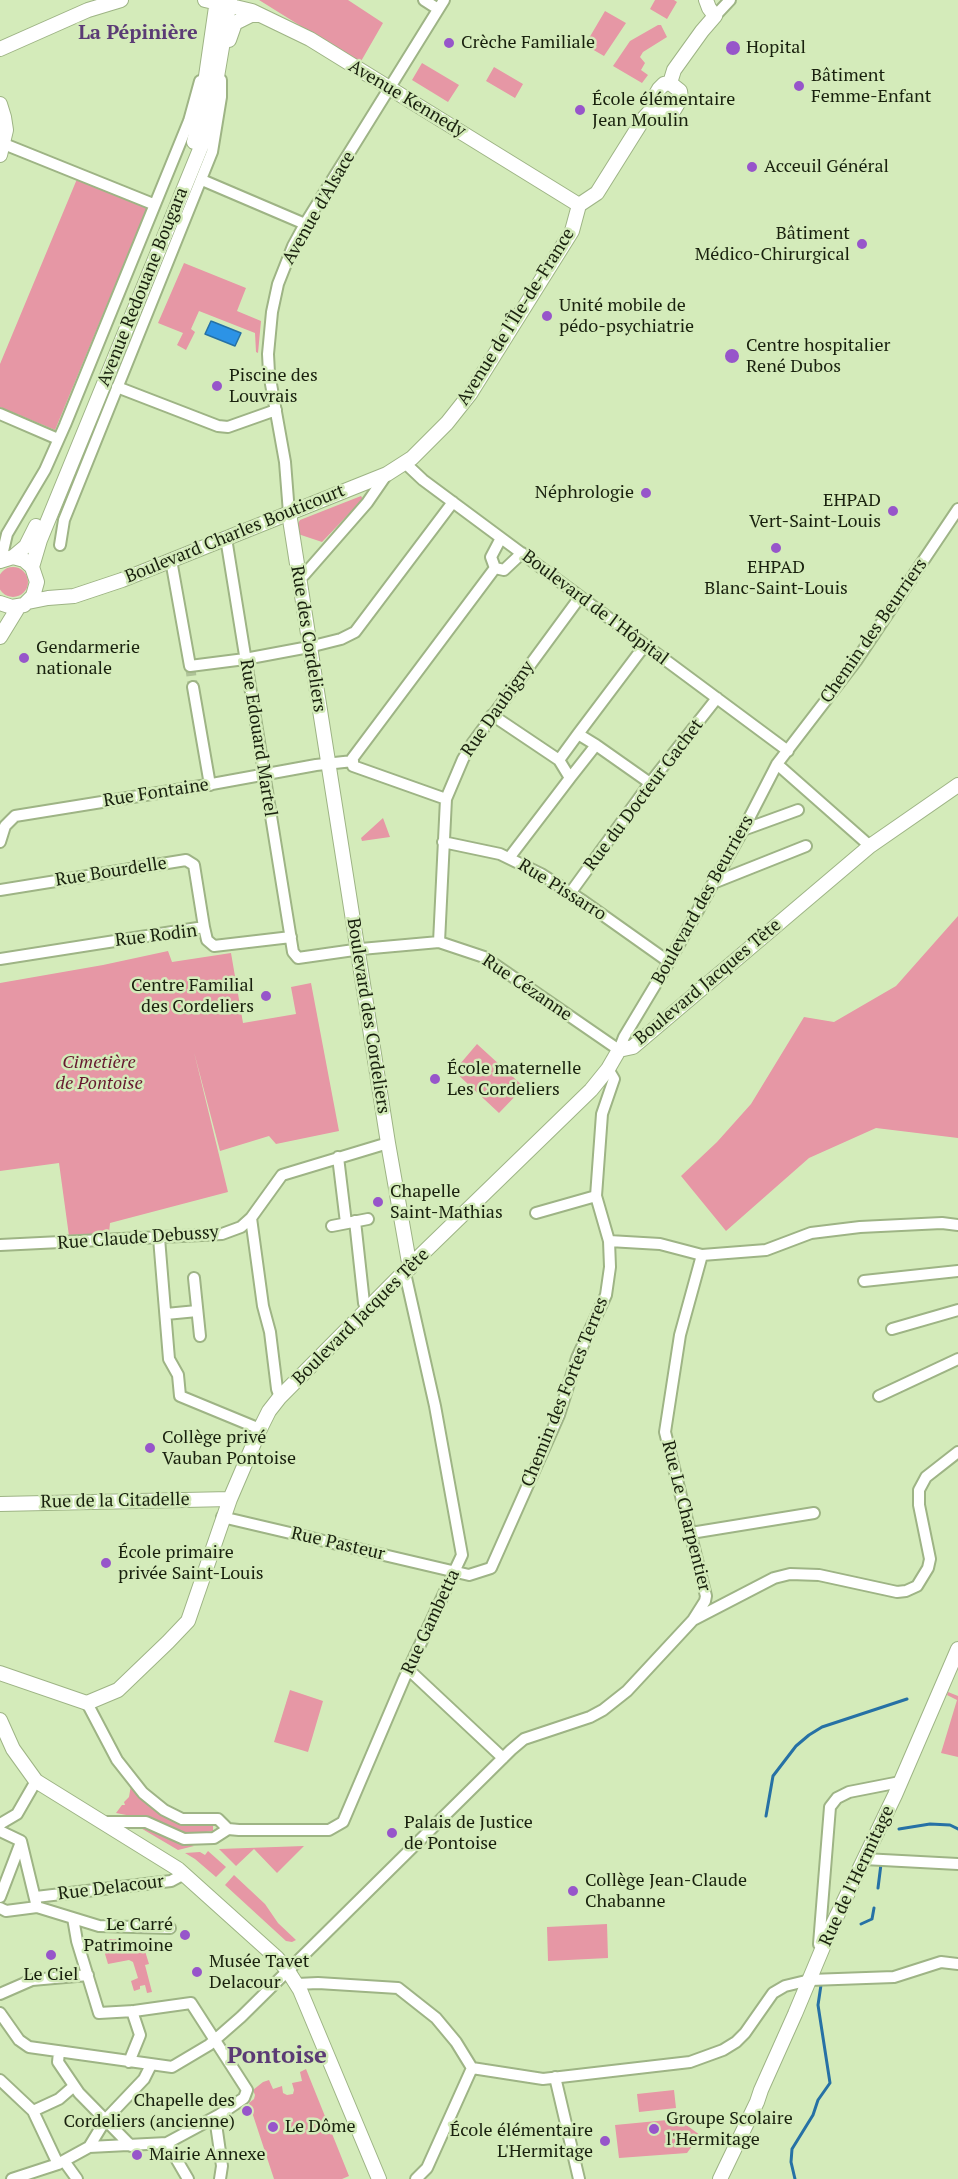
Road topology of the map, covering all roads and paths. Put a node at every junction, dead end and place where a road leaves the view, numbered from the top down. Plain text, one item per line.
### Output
1 (121, 0) edge
2 (199, 0) edge
3 (245, 0) edge
4 (424, 0) edge
5 (706, 0) edge
6 (730, 0) edge
7 (221, 1) edge
8 (441, 5) edge
9 (715, 16) junction
10 (266, 17) junction
11 (0, 49) edge
12 (215, 56) junction
13 (216, 80) junction
14 (670, 83) junction
15 (388, 88) junction
16 (0, 104) edge
17 (655, 106) junction
18 (2, 149) edge
19 (202, 180) junction
20 (153, 204) junction
21 (579, 205) junction
22 (305, 224) junction
23 (117, 387) junction
24 (276, 410) junction
25 (0, 414) edge
26 (58, 438) junction
27 (405, 463) junction
28 (387, 474) junction
29 (453, 502) junction
30 (958, 509) edge
31 (289, 513) junction
32 (48, 519) junction
33 (64, 520) junction
34 (226, 538) junction
35 (501, 538) junction
36 (60, 545) dead end
37 (522, 553) junction
38 (5, 559) edge
39 (171, 560) junction
40 (32, 567) junction
41 (495, 568) junction
42 (299, 577) junction
43 (37, 582) junction
44 (62, 597) junction
45 (580, 597) junction
46 (0, 603) edge
47 (23, 604) junction
48 (0, 637) edge
49 (645, 645) junction
50 (309, 647) junction
51 (245, 659) junction
52 (194, 687) tunnel mouth
53 (717, 698) junction
54 (492, 715) junction
55 (578, 734) junction
56 (596, 745) junction
57 (788, 751) junction
58 (559, 760) junction
59 (353, 761) junction
60 (328, 764) junction
61 (777, 764) junction
62 (264, 774) junction
63 (570, 778) junction
64 (650, 783) junction
65 (210, 785) junction
66 (958, 785) edge
67 (446, 799) junction
68 (798, 810) dead end
69 (743, 831) junction
70 (0, 842) edge
71 (443, 843) junction
72 (806, 846) dead end
73 (870, 846) junction
74 (509, 858) junction
75 (713, 883) junction
76 (0, 890) edge
77 (571, 892) junction
78 (204, 927) junction
79 (291, 937) junction
80 (439, 942) junction
81 (358, 950) junction
82 (0, 959) edge
83 (669, 962) junction
84 (619, 1050) junction
85 (608, 1069) junction
86 (388, 1143) junction
87 (338, 1157) junction
88 (596, 1196) junction
89 (536, 1213) dead end
90 (251, 1218) junction
91 (368, 1219) dead end
92 (350, 1222) junction
93 (958, 1225) edge
94 (332, 1226) dead end
95 (159, 1238) junction
96 (609, 1241) junction
97 (0, 1245) edge
98 (702, 1255) junction
99 (408, 1270) junction
100 (958, 1271) edge
101 (194, 1278) dead end
102 (864, 1281) dead end
103 (368, 1310) junction
104 (958, 1310) edge
105 (197, 1311) junction
106 (166, 1314) junction
107 (892, 1329) dead end
108 (200, 1336) dead end
109 (958, 1359) edge
110 (879, 1396) dead end
111 (280, 1397) junction
112 (260, 1429) junction
113 (958, 1452) edge
114 (230, 1499) junction
115 (0, 1504) edge
116 (814, 1513) dead end
117 (222, 1517) junction
118 (691, 1533) junction
119 (454, 1572) junction
120 (693, 1620) junction
121 (956, 1655) edge
122 (409, 1670) junction
123 (0, 1673) edge
124 (87, 1703) junction
125 (0, 1720) edge
126 (503, 1758) junction
127 (36, 1781) junction
128 (900, 1782) junction
129 (103, 1822) junction
130 (0, 1824) edge
131 (228, 1829) junction
132 (0, 1831) edge
133 (21, 1841) junction
134 (864, 1859) junction
135 (958, 1864) edge
136 (184, 1874) junction
137 (0, 1897) edge
138 (37, 1902) junction
139 (0, 1908) edge
140 (73, 1918) junction
141 (170, 1928) dead end
142 (823, 1946) junction
143 (958, 1964) edge
144 (288, 1971) junction
145 (88, 1975) junction
146 (810, 1980) junction
147 (297, 1984) junction
148 (0, 1994) edge
149 (132, 2011) junction
150 (0, 2013) edge
151 (215, 2040) junction
152 (59, 2052) junction
153 (129, 2062) junction
154 (151, 2065) junction
155 (472, 2067) junction
156 (555, 2077) junction
157 (0, 2080) edge
158 (74, 2086) junction
159 (33, 2111) junction
160 (215, 2117) junction
161 (106, 2119) junction
162 (167, 2143) junction
163 (131, 2146) junction
164 (88, 2147) junction
165 (61, 2163) junction
166 (12, 2179) edge
167 (77, 2179) edge
168 (188, 2179) edge
169 (220, 2179) edge
170 (379, 2179) edge
171 (416, 2179) edge
172 (579, 2179) edge
173 (720, 2179) edge

1 - 11 street
2 - 12 street
3 - 10 street
4 - 8 street
5 - 9 street
6 - 9 street
7 - 10 street, Avenue Kennedy
7 - 12 street, Avenue Redouane Bougara
7 - 13 street
8 - 15 street, Avenue d'Alsace
9 - 14 street
10 - 12 street
10 - 15 street, Avenue Kennedy
12 - 13 street, Avenue Redouane Bougara
12 - 19 street, Avenue Redouane Bougara
12 - 20 street, Avenue Redouane Bougara
12 - 38 street, Avenue Redouane Bougara
13 - 32 street, Avenue Redouane Bougara
14 - 17 street
14 - 17 street
15 - 21 street, Avenue Kennedy
15 - 22 street, Avenue d'Alsace
16 - 18 street
17 - 21 street, Avenue de l'Île-de-France
18 - 20 street
19 - 22 street
19 - 23 street, Avenue Redouane Bougara
20 - 26 street, Avenue Redouane Bougara
21 - 27 street, Avenue de l'Île-de-France
22 - 24 street, Avenue d'Alsace
23 - 24 street
23 - 33 street, Avenue Redouane Bougara
24 - 31 street, Avenue d'Alsace
25 - 26 street
26 - 38 street, Avenue Redouane Bougara
27 - 28 street, Boulevard Charles Bouticourt
27 - 29 street, Boulevard de l'Hôpital
28 - 31 street, Boulevard Charles Bouticourt
28 - 42 street
29 - 35 street, Boulevard de l'Hôpital
29 - 50 street
30 - 57 street, Chemin des Beurriers
31 - 34 street, Boulevard Charles Bouticourt
31 - 42 street, Rue des Cordeliers
32 - 33 street
32 - 40 street, Avenue Redouane Bougara
33 - 36 street, Avenue Redouane Bougara
34 - 39 street, Boulevard Charles Bouticourt
34 - 51 street, Rue Edouard Martel
35 - 37 street, Boulevard de l'Hôpital
35 - 41 street
37 - 41 street
37 - 45 street, Boulevard de l'Hôpital
38 - 40 street
39 - 44 street, Boulevard Charles Bouticourt
39 - 51 street
40 - 43 street
41 - 59 street
42 - 50 street, Rue des Cordeliers
43 - 44 street
43 - 47 street
44 - 47 street, Boulevard Charles Bouticourt
45 - 49 street, Boulevard de l'Hôpital
45 - 54 street, Rue Daubigny
46 - 47 street, Boulevard Charles Bouticourt
47 - 48 street
49 - 53 street, Boulevard de l'Hôpital
49 - 55 street
50 - 51 street
50 - 60 street, Rue des Cordeliers
51 - 62 street, Rue Edouard Martel
52 - 65 street
53 - 57 street, Boulevard de l'Hôpital
53 - 64 street, Rue du Docteur Gachet
54 - 58 street
54 - 67 street, Rue Daubigny
55 - 56 street
55 - 58 street
56 - 63 street
56 - 64 street
57 - 61 street, Boulevard des Beurriers
58 - 63 street
59 - 60 street, Rue Fontaine
59 - 67 street
60 - 62 street, Rue Fontaine
60 - 81 street, Boulevard des Cordeliers
61 - 69 street, Boulevard des Beurriers
61 - 73 street
62 - 65 street, Rue Fontaine
62 - 79 street, Rue Edouard Martel
63 - 74 street
64 - 77 street, Rue du Docteur Gachet
65 - 70 street, Rue Fontaine
66 - 73 street, Boulevard Jacques Tête
67 - 71 street, Rue Daubigny
68 - 69 street
69 - 75 street, Boulevard des Beurriers
71 - 74 street, Rue Pissarro
71 - 80 street, Rue Daubigny
72 - 75 street
73 - 84 street, Boulevard Jacques Tête
74 - 77 street, Rue Pissarro
75 - 83 street, Boulevard des Beurriers
76 - 78 street, Rue Bourdelle
77 - 83 street, Rue Pissarro
78 - 79 street, Rue Rodin
78 - 82 street, Rue Rodin
79 - 81 street
80 - 81 street, Rue Cézanne
80 - 84 street, Rue Cézanne
81 - 86 street, Boulevard des Cordeliers
83 - 84 street, Boulevard des Beurriers
84 - 85 street, Boulevard Jacques Tête
85 - 88 street, Chemin des Fortes Terres
85 - 99 street, Boulevard Jacques Tête
86 - 87 street, Rue Claude Debussy
86 - 99 street, Boulevard des Cordeliers
87 - 90 street, Rue Claude Debussy
87 - 92 street
88 - 89 street
88 - 96 street, Chemin des Fortes Terres
90 - 95 street, Rue Claude Debussy
90 - 111 street
91 - 92 street
92 - 94 street
92 - 103 street
93 - 98 street
95 - 97 street, Rue Claude Debussy
95 - 106 street
96 - 98 street
96 - 119 street, Chemin des Fortes Terres
98 - 118 street, Rue Le Charpentier
99 - 103 street, Boulevard Jacques Tête
99 - 119 street, Rue Gambetta
100 - 102 street
101 - 105 street
103 - 111 street, Boulevard Jacques Tête
104 - 107 street
105 - 106 street
105 - 108 street
106 - 112 street
109 - 110 street
111 - 112 street, Boulevard Jacques Tête
112 - 114 street, Boulevard Jacques Tête
113 - 120 street
114 - 115 street, Rue de la Citadelle
114 - 117 street, Boulevard Jacques Tête
116 - 118 street
117 - 119 street, Rue Pasteur
117 - 124 street, Boulevard Jacques Tête
118 - 120 street, Rue Le Charpentier
119 - 122 street, Rue Gambetta
120 - 126 street
121 - 128 street, Rue de l'Hermitage
122 - 126 street
122 - 131 street, Rue Gambetta
123 - 124 street
124 - 131 street
125 - 127 street
126 - 144 street
127 - 129 street
127 - 130 street
128 - 134 street, Rue de l'Hermitage
128 - 142 street
129 - 131 street
129 - 136 street
132 - 133 street
133 - 137 street
133 - 138 street
134 - 135 street
134 - 142 street, Rue de l'Hermitage
136 - 138 street, Rue Delacour
136 - 144 street
138 - 139 street, Rue Delacour
138 - 140 street
140 - 141 street
140 - 145 street
142 - 146 street, Rue de l'Hermitage
143 - 146 street
144 - 147 street
144 - 151 street
145 - 148 street
145 - 149 street
146 - 156 street
146 - 173 street, Rue de l'Hermitage
147 - 155 street
147 - 170 street
149 - 151 street
149 - 153 street
150 - 152 street
151 - 154 street
151 - 160 street
152 - 153 street
152 - 158 street
153 - 154 street
154 - 161 street
155 - 156 street
155 - 171 street
156 - 172 street
157 - 159 street
158 - 159 street
158 - 161 street
159 - 165 street
160 - 162 street
160 - 169 street
161 - 163 street
161 - 164 street
162 - 163 street
162 - 168 street
163 - 164 street
164 - 165 street
165 - 166 street
165 - 167 street

